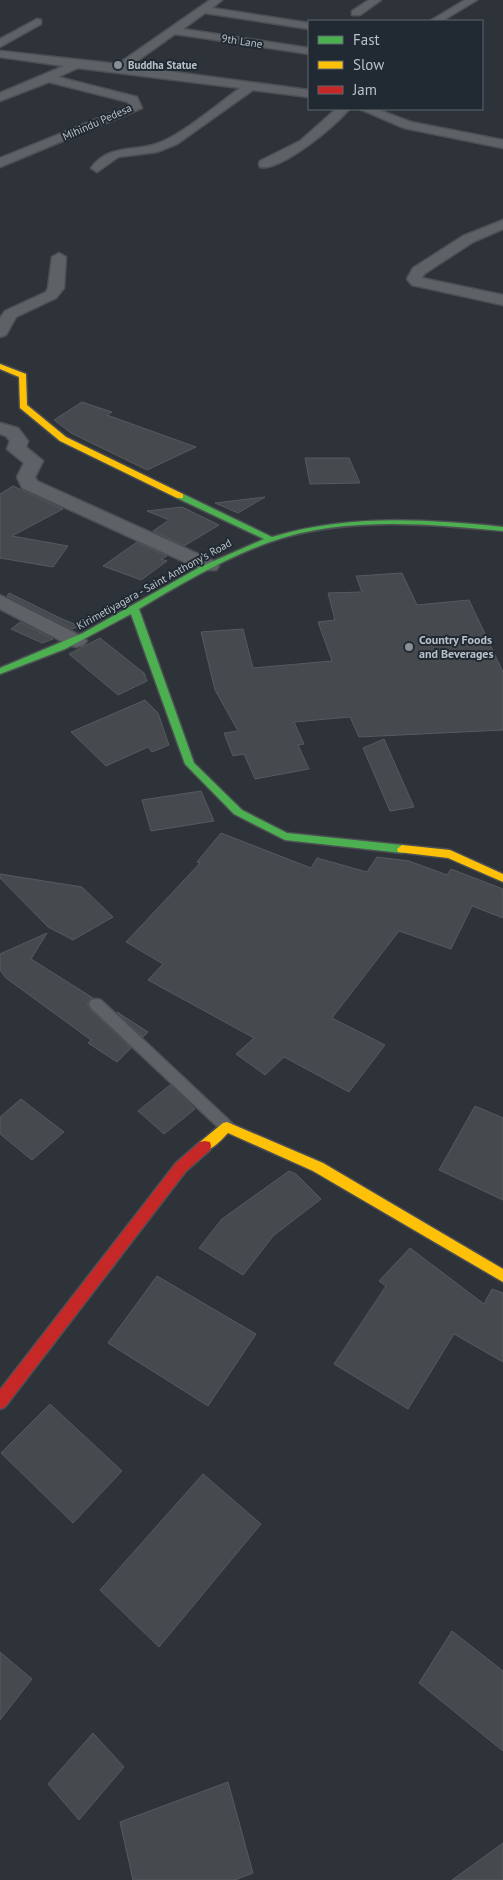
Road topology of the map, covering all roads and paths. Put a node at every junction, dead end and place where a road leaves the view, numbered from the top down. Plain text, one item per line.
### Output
1 (217, 0) edge
2 (376, 0) edge
3 (472, 0) edge
4 (206, 10) junction
5 (356, 13) dead end
6 (437, 20) edge
7 (37, 22) dead end
8 (308, 26) edge
9 (175, 31) junction
10 (0, 44) edge
11 (308, 51) edge
12 (0, 54) edge
13 (76, 64) junction
14 (120, 68) junction
15 (48, 78) junction
16 (251, 86) junction
17 (308, 94) edge
18 (0, 97) edge
19 (342, 110) edge
20 (369, 110) edge
21 (503, 144) edge
22 (0, 163) edge
23 (265, 164) dead end
24 (97, 168) dead end
25 (503, 224) edge
26 (59, 257) dead end
27 (503, 300) edge
28 (0, 332) edge
29 (0, 366) edge
30 (0, 428) edge
31 (503, 529) edge
32 (270, 539) junction
33 (209, 566) junction
34 (0, 601) edge
35 (134, 609) junction
36 (76, 641) junction
37 (0, 671) edge
38 (503, 878) edge
39 (96, 1004) dead end
40 (227, 1127) junction
41 (503, 1276) edge
42 (0, 1402) edge

1 - 4 street
2 - 5 street
3 - 6 street
4 - 8 street
4 - 9 street
7 - 10 street
9 - 11 street, 9th Lane
9 - 14 street
12 - 13 street
13 - 14 street
13 - 15 street
14 - 16 street
15 - 18 street
15 - 22 street, Mihindu Pedesa
16 - 17 street
16 - 24 street
19 - 23 street
20 - 21 street
25 - 27 street
26 - 28 street
29 - 32 street
30 - 33 street
31 - 32 street, Kirimetiyagara - Saint Anthony's Road
32 - 33 street, Kirimetiyagara - Saint Anthony's Road
33 - 35 street, Kirimetiyagara - Saint Anthony's Road
34 - 36 street
35 - 36 street, Kirimetiyagara - Saint Anthony's Road
35 - 38 street
36 - 37 street, Kirimetiyagara - Saint Anthony's Road
39 - 40 lane
40 - 41 street
40 - 42 street

